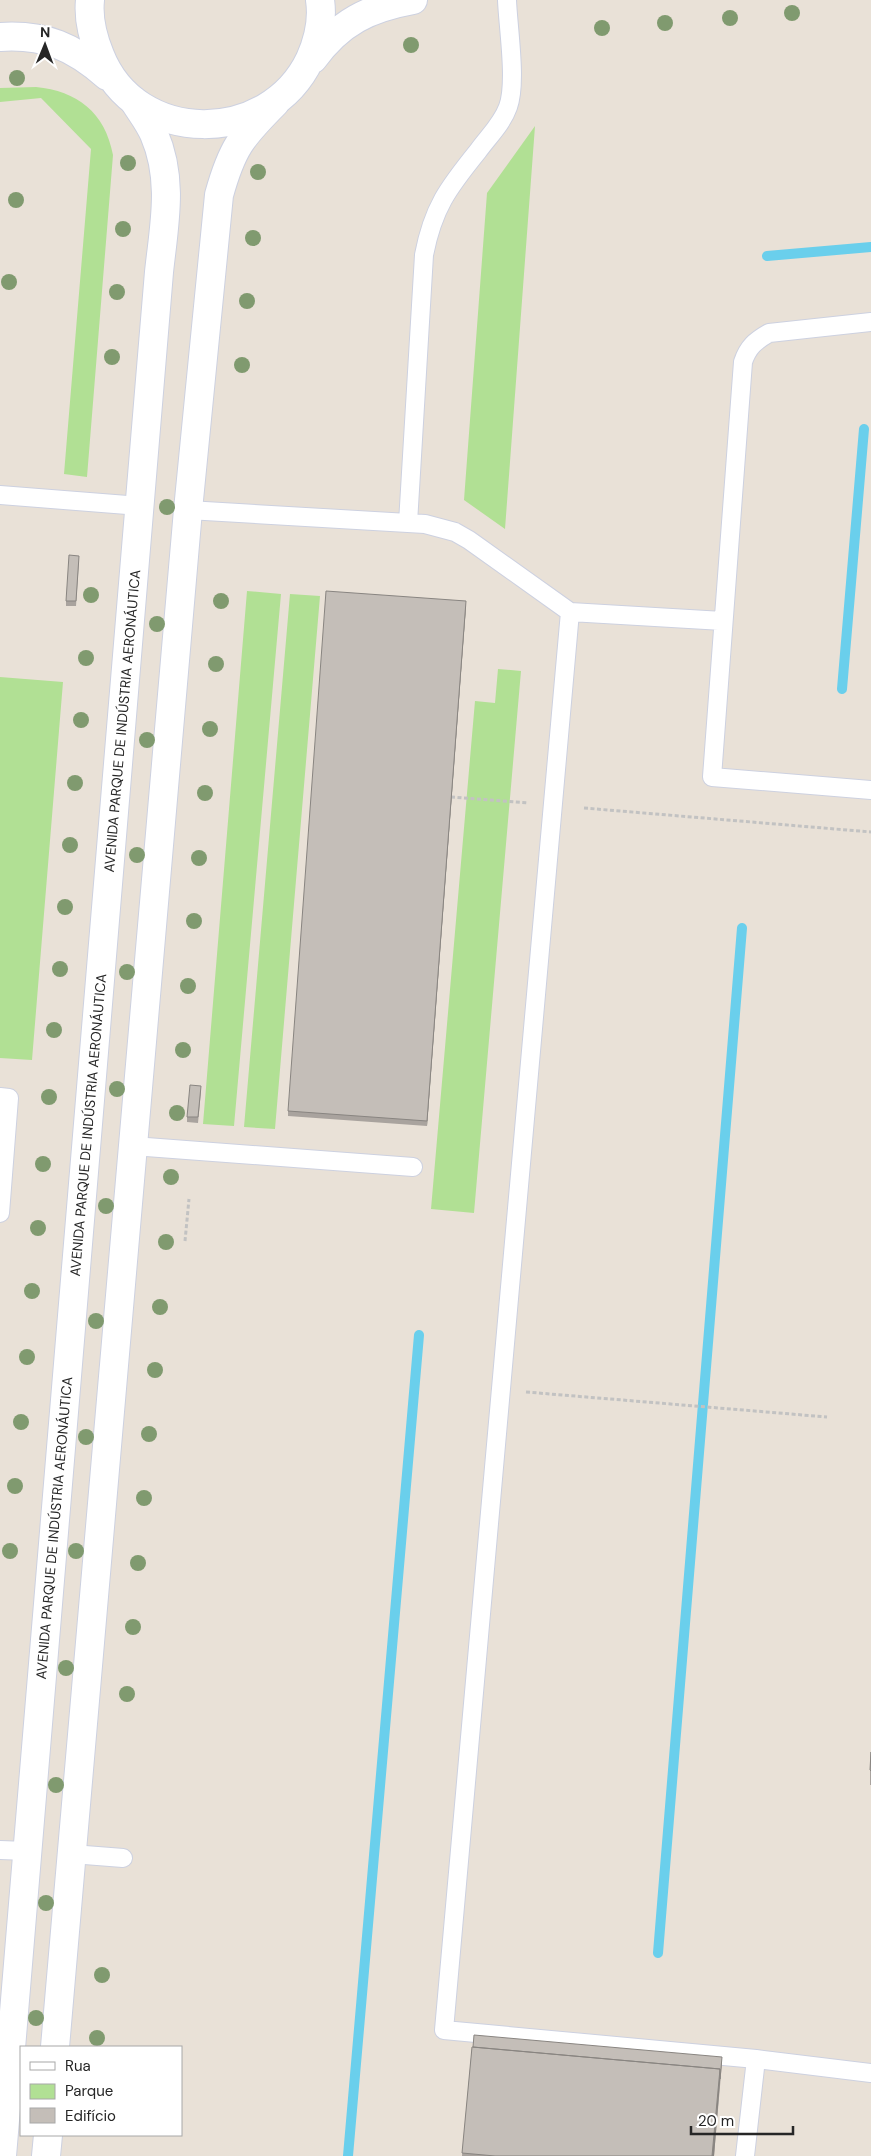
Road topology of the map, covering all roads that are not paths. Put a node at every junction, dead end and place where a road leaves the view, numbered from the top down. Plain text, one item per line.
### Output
1 (90, 0) edge
2 (320, 0) edge
3 (413, 0) edge
4 (507, 0) edge
5 (0, 37) edge
6 (303, 72) junction
7 (125, 93) junction
8 (284, 95) junction
9 (871, 322) edge
10 (0, 495) edge
11 (140, 506) junction
12 (188, 510) junction
13 (408, 524) junction
14 (570, 612) junction
15 (723, 621) junction
16 (871, 790) edge
17 (0, 1097) edge
18 (133, 1146) junction
19 (413, 1167) dead end
20 (0, 1213) edge
21 (0, 1850) edge
22 (27, 1851) junction
23 (72, 1854) junction
24 (123, 1858) dead end
25 (56, 2046) edge
26 (756, 2059) junction
27 (871, 2070) edge
28 (48, 2136) edge
29 (2, 2156) edge
30 (46, 2156) edge
31 (745, 2156) edge

1 - 7 street, AVENIDA PARQUE DE INDÚSTRIA AERONÁUTICA
2 - 6 street
3 - 6 street
4 - 13 lane
5 - 7 street
6 - 8 street
7 - 8 street
7 - 11 street, AVENIDA PARQUE DE INDÚSTRIA AERONÁUTICA
8 - 12 street
9 - 15 lane
10 - 11 lane
11 - 22 street, AVENIDA PARQUE DE INDÚSTRIA AERONÁUTICA
12 - 13 lane
12 - 18 street
13 - 14 lane
14 - 15 lane
14 - 26 lane
15 - 16 lane
17 - 20 lane
18 - 19 lane
18 - 23 street
21 - 22 lane
22 - 29 street, AVENIDA PARQUE DE INDÚSTRIA AERONÁUTICA
23 - 24 lane
23 - 25 street
26 - 27 lane
26 - 31 lane
28 - 30 street

